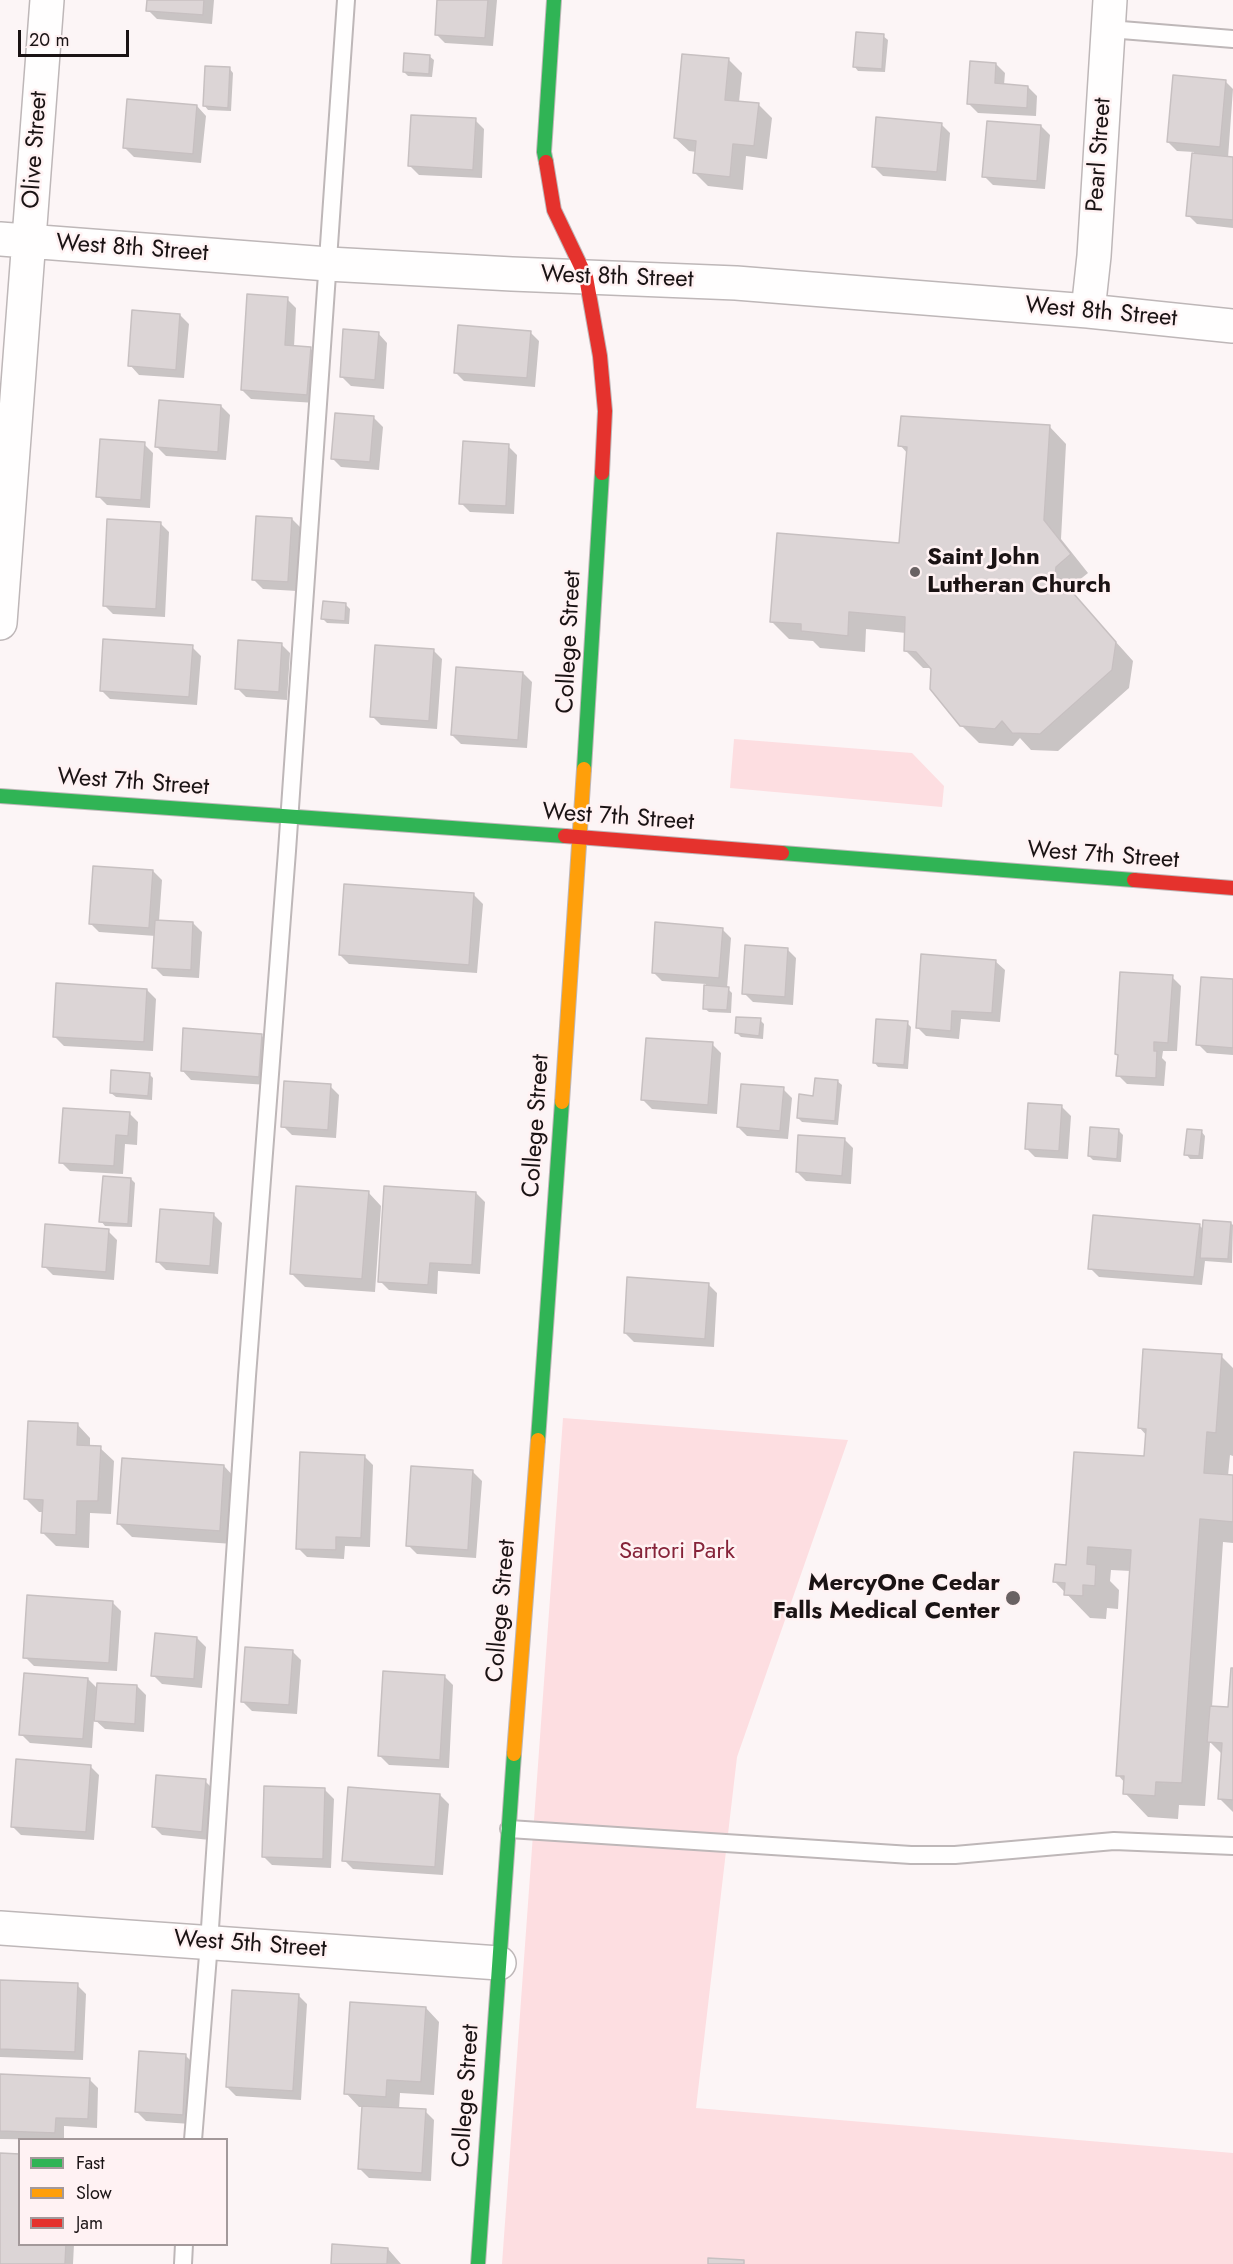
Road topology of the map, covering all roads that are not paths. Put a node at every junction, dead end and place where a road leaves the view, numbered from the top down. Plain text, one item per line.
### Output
1 (47, 0) edge
2 (346, 0) edge
3 (554, 0) edge
4 (1109, 14) edge
5 (1233, 39) edge
6 (14, 240) edge
7 (328, 264) junction
8 (586, 277) junction
9 (1088, 311) junction
10 (1233, 326) edge
11 (0, 623) edge
12 (0, 796) edge
13 (289, 816) junction
14 (579, 837) junction
15 (1233, 888) edge
16 (509, 1829) junction
17 (1233, 1846) edge
18 (0, 1928) edge
19 (209, 1943) junction
20 (499, 1963) junction
21 (193, 2138) edge
22 (184, 2246) edge
23 (183, 2264) edge
24 (478, 2264) edge

1 - 6 street, Olive Street
2 - 7 lane
3 - 8 street, College Street
4 - 5 lane
4 - 9 street, Pearl Street
6 - 7 street, West 8th Street
6 - 11 street, Olive Street
7 - 8 street, West 8th Street
7 - 13 lane
8 - 9 street, West 8th Street
8 - 14 street, College Street
9 - 10 street, West 8th Street
12 - 13 street, West 7th Street
13 - 14 street, West 7th Street
13 - 19 lane
14 - 15 street, West 7th Street
14 - 16 street, College Street
16 - 17 lane
16 - 20 street, College Street
18 - 19 street, West 5th Street
19 - 20 street, West 5th Street
19 - 21 lane
20 - 24 street, College Street
22 - 23 lane

